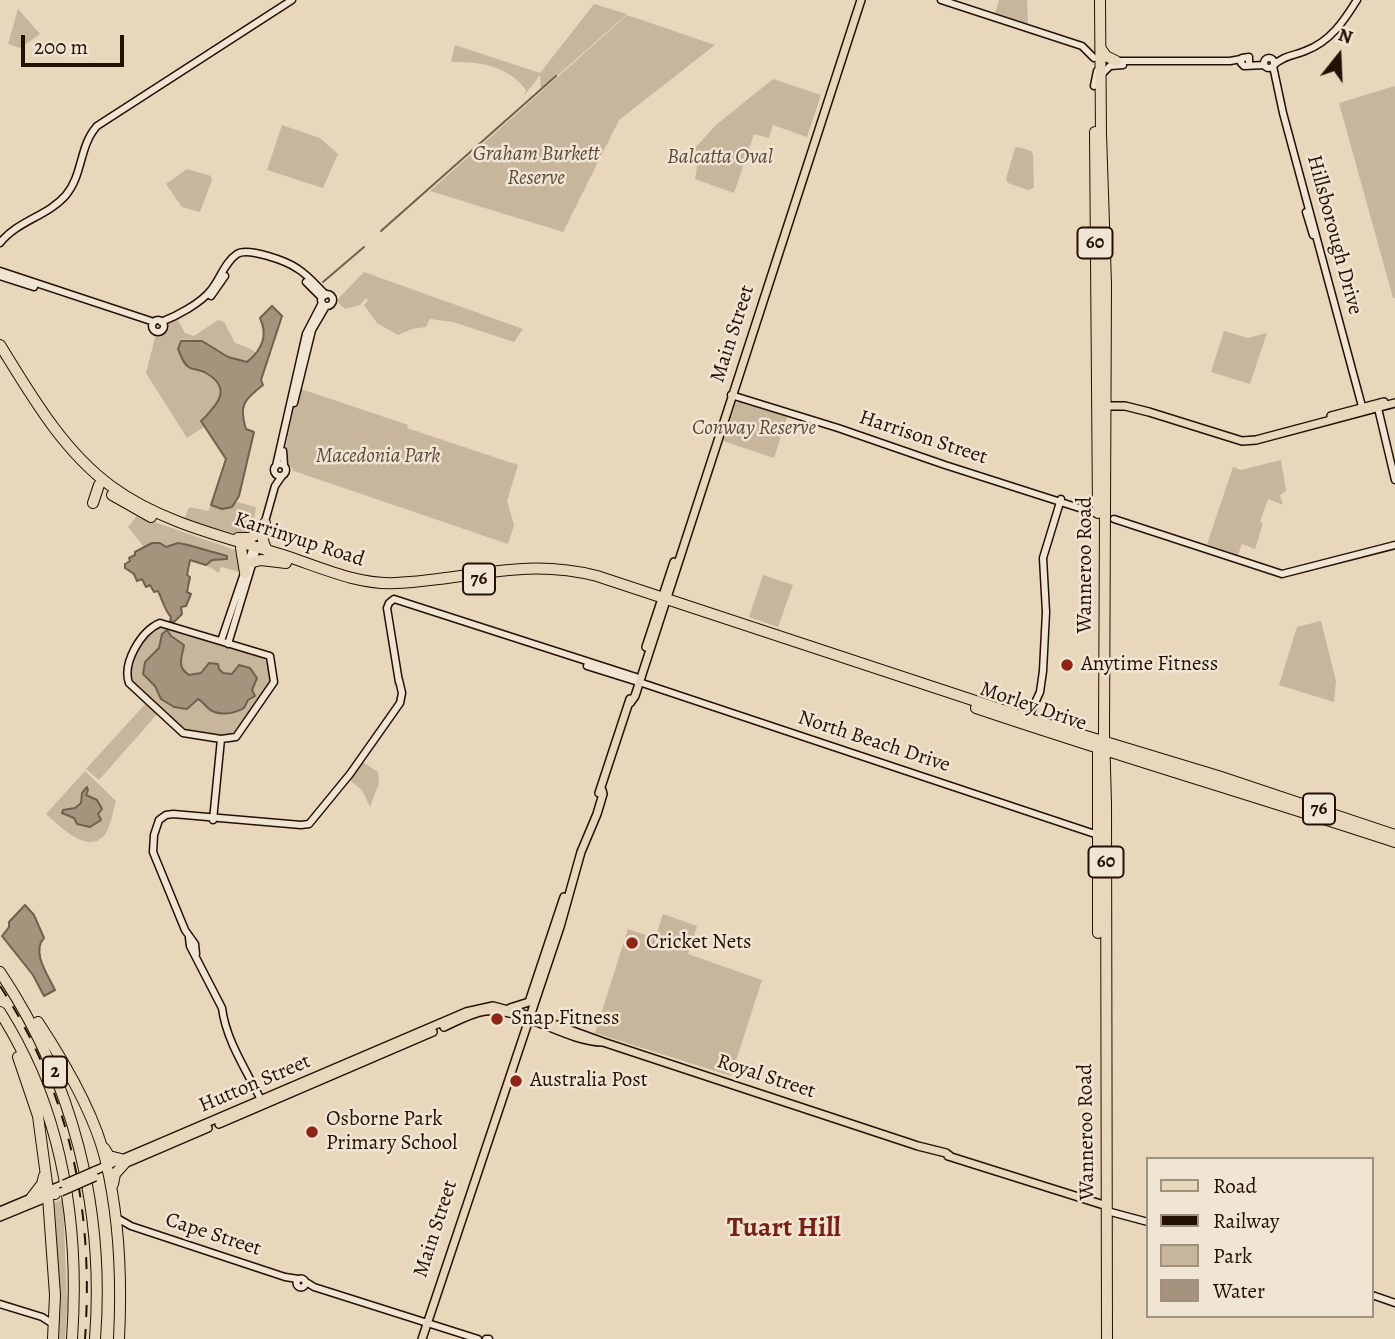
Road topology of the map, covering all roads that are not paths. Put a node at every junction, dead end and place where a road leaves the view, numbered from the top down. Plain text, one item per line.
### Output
1 (289, 0) edge
2 (861, 0) edge
3 (941, 0) edge
4 (1094, 0) edge
5 (1100, 0) edge
6 (1356, 0) edge
7 (1082, 46) junction
8 (1097, 53) junction
9 (1116, 61) joint
10 (1246, 62) junction
11 (1269, 64) junction
12 (1101, 76) junction
13 (0, 241) edge
14 (0, 274) edge
15 (0, 345) edge
16 (0, 356) edge
17 (21, 378) junction
18 (1107, 391) junction
19 (732, 393) junction
20 (28, 398) junction
21 (1395, 401) edge
22 (1123, 405) junction
23 (1376, 406) junction
24 (1103, 407) junction
25 (1361, 410) junction
26 (1395, 480) edge
27 (99, 485) junction
28 (273, 485) junction
29 (1059, 500) junction
30 (93, 503) dead end
31 (1101, 512) junction
32 (1114, 519) dead end
33 (265, 523) joint
34 (1395, 545) edge
35 (254, 549) junction
36 (245, 573) joint
37 (240, 596) junction
38 (664, 601) junction
39 (225, 642) junction
40 (638, 680) junction
41 (1035, 720) junction
42 (1061, 738) junction
43 (221, 739) junction
44 (1101, 745) junction
45 (1242, 789) junction
46 (213, 819) junction
47 (1098, 831) junction
48 (1395, 835) edge
49 (1395, 842) edge
50 (545, 962) junction
51 (0, 972) edge
52 (11, 989) junction
53 (529, 1002) junction
54 (506, 1009) junction
55 (0, 1012) edge
56 (526, 1017) junction
57 (0, 1020) edge
58 (261, 1104) junction
59 (100, 1142) junction
60 (123, 1162) junction
61 (44, 1172) junction
62 (103, 1172) junction
63 (113, 1190) junction
64 (51, 1192) junction
65 (33, 1200) junction
66 (1104, 1207) junction
67 (0, 1211) edge
68 (0, 1217) edge
69 (117, 1218) junction
70 (50, 1219) junction
71 (1146, 1221) edge
72 (131, 1226) junction
73 (118, 1232) junction
74 (1374, 1297) edge
75 (1395, 1303) edge
76 (0, 1304) edge
77 (55, 1313) junction
78 (42, 1317) junction
79 (425, 1323) junction
80 (54, 1326) junction
81 (53, 1339) edge
82 (72, 1339) edge
83 (95, 1339) edge
84 (119, 1339) edge
85 (420, 1339) edge
86 (466, 1339) edge
87 (478, 1339) edge
88 (1105, 1339) edge

1 - 13 street
2 - 19 main road, Main Street
3 - 7 street
4 - 8 highway, Wanneroo Road / 60
5 - 8 highway, Wanneroo Road / 60
6 - 11 street
7 - 8 street
7 - 8 street
8 - 9 highway
8 - 12 highway, Wanneroo Road / 60
8 - 24 highway, Wanneroo Road / 60
9 - 10 street
10 - 11 street
10 - 12 street
11 - 25 street, Hillsborough Drive
12 - 18 highway, Wanneroo Road / 60
14 - 28 street
15 - 17 highway, Karrinyup Road
16 - 20 highway, Karrinyup Road / 76
17 - 20 highway
17 - 35 highway, Karrinyup Road
18 - 22 main road
18 - 24 highway, Wanneroo Road / 60
19 - 29 street, Harrison Street
19 - 38 main road, Main Street
20 - 27 highway, Karrinyup Road / 76
21 - 23 main road
22 - 24 main road
22 - 25 main road
23 - 25 main road
23 - 26 street
24 - 31 highway, Wanneroo Road / 60
27 - 30 highway
27 - 35 highway, Karrinyup Road / 76
28 - 33 street
28 - 35 street
29 - 31 street, Harrison Street
29 - 41 street
31 - 44 highway, Wanneroo Road / 60
32 - 34 street
33 - 35 highway
35 - 36 highway
35 - 37 street
35 - 38 highway, Karrinyup Road / 76
35 - 38 highway, Karrinyup Road / 76
36 - 37 street
37 - 39 street
38 - 40 main road, Main Street
38 - 41 highway, Morley Drive / 76
38 - 42 highway, Morley Drive / 76
39 - 43 street
39 - 43 street
40 - 46 street, North Beach Drive
40 - 47 street, North Beach Drive
40 - 50 main road, Main Street
41 - 42 highway
41 - 44 highway, Morley Drive / 76
42 - 44 highway, Morley Drive / 76
43 - 46 street
44 - 45 highway, Morley Drive / 76
44 - 45 highway, Morley Drive / 76
44 - 47 highway, Wanneroo Road / 60
44 - 66 highway, Wanneroo Road / 60
45 - 48 highway, Morley Drive / 76
45 - 49 highway, 76
46 - 58 street
47 - 66 highway, Wanneroo Road / 60
50 - 53 main road, Main Street
50 - 56 main road, Main Street
51 - 52 highway, 2
52 - 59 highway
52 - 83 highway, 2
53 - 54 main road
53 - 56 main road, Main Street
54 - 56 main road, Hutton Street
54 - 58 main road, Hutton Street
55 - 82 highway, 2
56 - 58 main road, Hutton Street
56 - 66 main road, Royal Street
56 - 79 main road, Main Street
57 - 61 highway
58 - 60 main road, Hutton Street
59 - 60 highway
59 - 62 highway
60 - 62 main road, Hutton Street
60 - 63 highway
61 - 64 highway
61 - 65 highway
62 - 63 highway
62 - 64 main road, Hutton Street, bridge
63 - 69 highway
64 - 65 main road, Hutton Street
64 - 70 highway
65 - 67 main road, Hutton Street
65 - 68 main road, Hutton Street
65 - 70 highway
66 - 71 street, Royal Street
66 - 88 highway, Wanneroo Road / 60
69 - 72 street, Cape Street
69 - 73 highway
70 - 77 highway
72 - 73 street
72 - 79 street, Cape Street
73 - 84 highway
74 - 75 street
76 - 78 street
77 - 78 street
77 - 80 highway
78 - 80 street
79 - 85 main road, Main Street
79 - 86 street, Cape Street
79 - 87 street, Cape Street
80 - 81 highway

